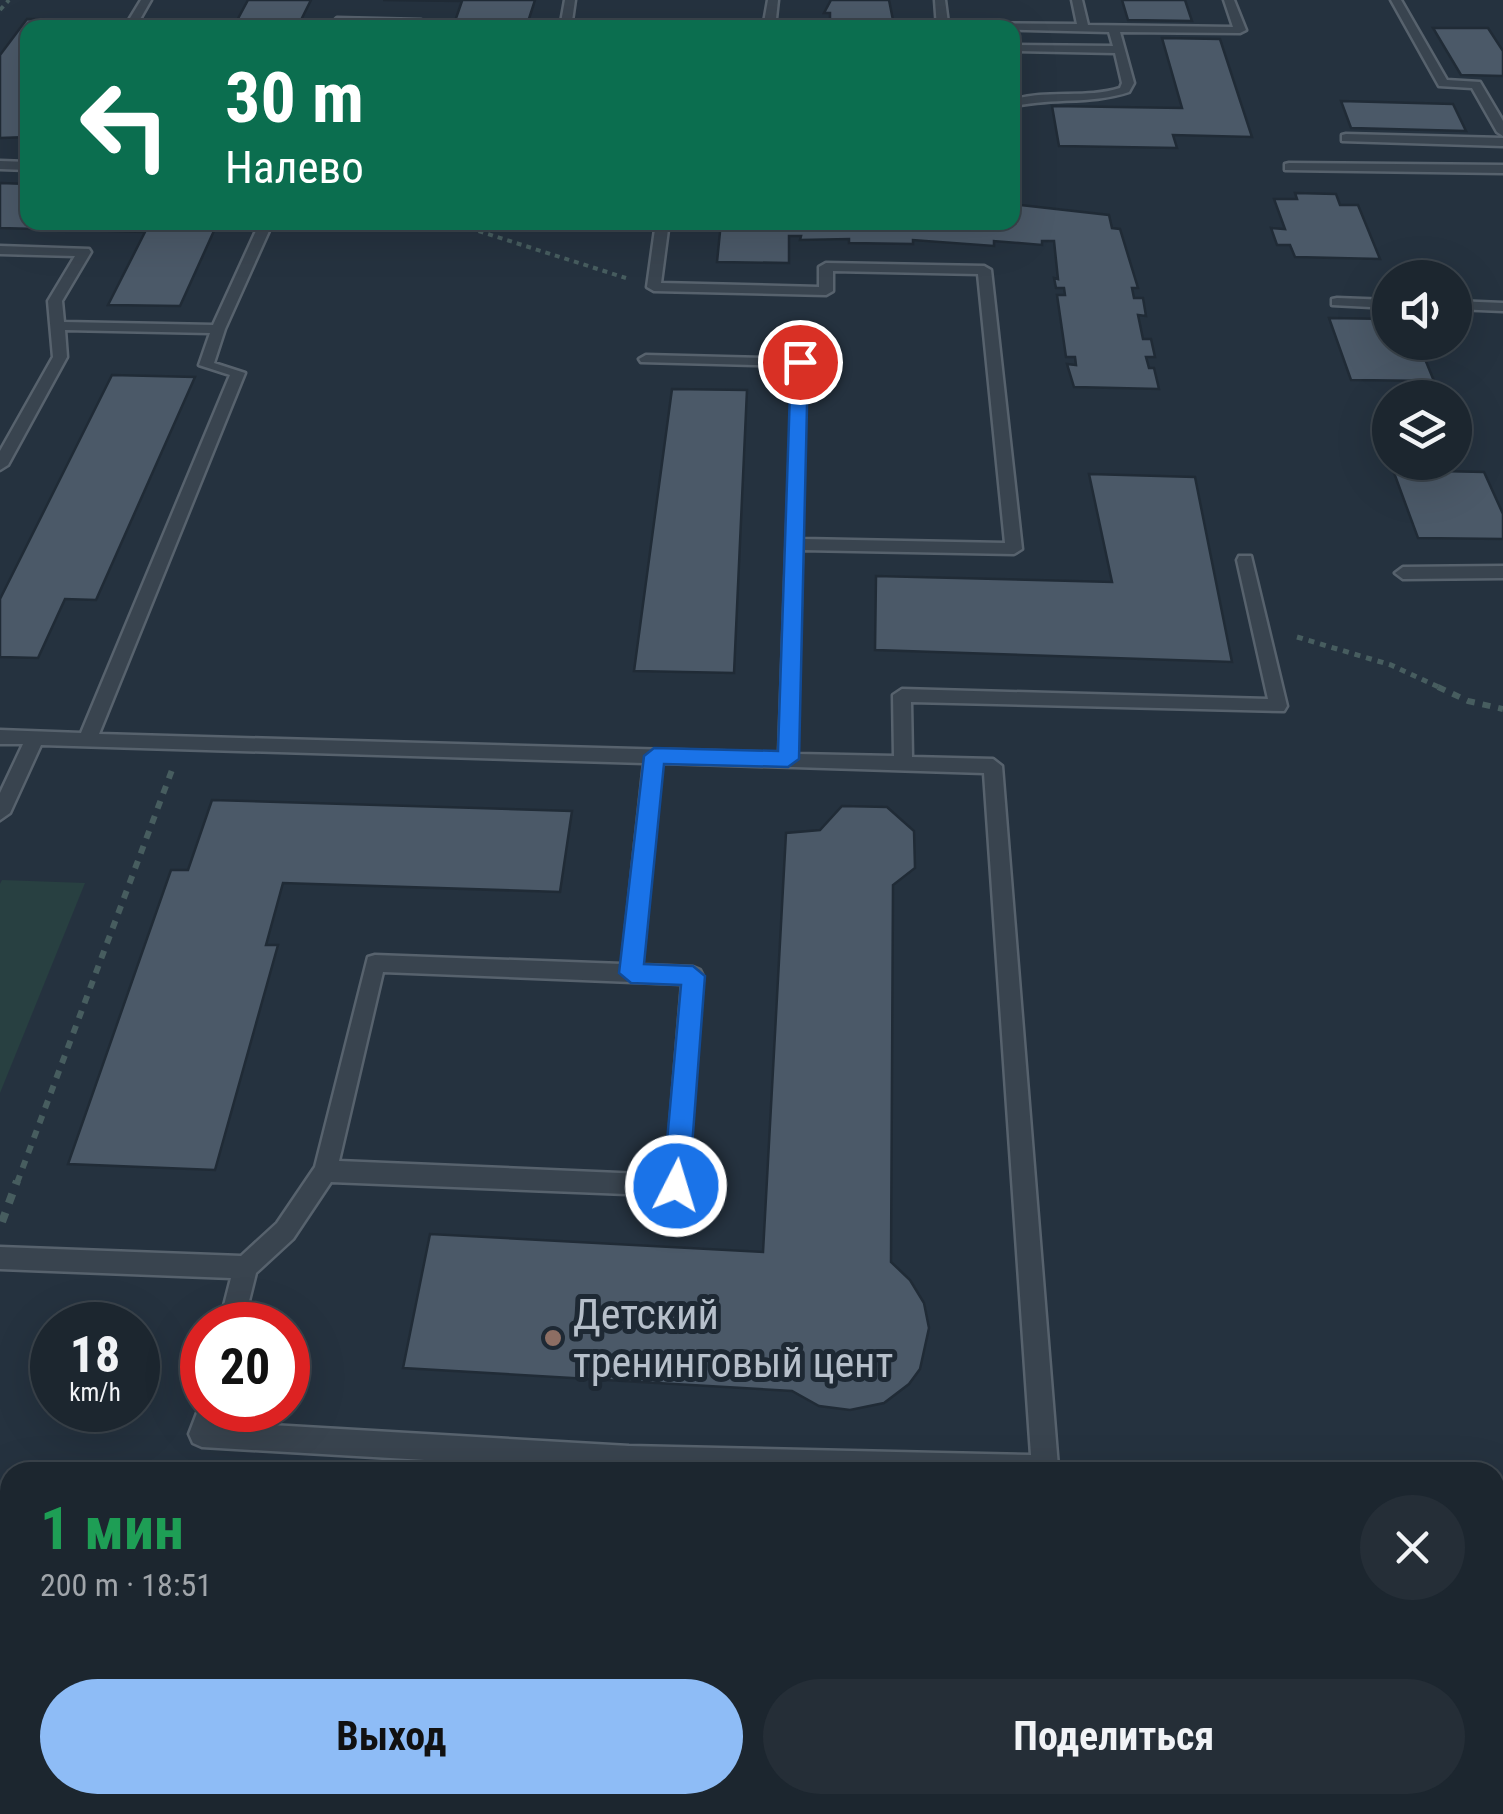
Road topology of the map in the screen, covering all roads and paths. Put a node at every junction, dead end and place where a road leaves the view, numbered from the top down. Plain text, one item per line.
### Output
1 (9, 0) edge
2 (1077, 0) edge
3 (1229, 0) edge
4 (1396, 0) edge
5 (0, 10) edge
6 (1020, 28) edge
7 (1083, 28) junction
8 (1114, 28) junction
9 (1020, 48) edge
10 (1120, 50) junction
11 (1020, 102) edge
12 (1503, 132) edge
13 (1346, 138) dead end
14 (1503, 142) edge
15 (1289, 167) dead end
16 (1503, 169) edge
17 (263, 230) edge
18 (475, 230) edge
19 (662, 230) edge
20 (0, 250) edge
21 (654, 287) junction
22 (1337, 302) dead end
23 (1372, 303) edge
24 (1472, 306) edge
25 (1503, 307) edge
26 (60, 326) junction
27 (218, 329) junction
28 (646, 359) dead end
29 (0, 466) edge
30 (794, 544) junction
31 (1246, 560) dead end
32 (1503, 572) edge
33 (1403, 573) dead end
34 (1260, 625) junction
35 (1503, 709) edge
36 (0, 738) edge
37 (35, 738) junction
38 (87, 740) junction
39 (654, 756) junction
40 (177, 757) dead end
41 (788, 759) junction
42 (903, 762) junction
43 (0, 813) edge
44 (631, 973) junction
45 (325, 1171) junction
46 (0, 1228) edge
47 (0, 1258) edge
48 (246, 1267) junction
49 (237, 1302) edge
50 (202, 1432) edge
51 (732, 1462) edge
52 (1045, 1462) edge

1 - 5 path
2 - 7 lane
3 - 8 lane
4 - 12 lane
6 - 7 lane
7 - 8 lane
8 - 10 lane
9 - 10 lane
10 - 11 lane
13 - 14 lane
15 - 16 lane
17 - 27 lane
18 - 21 path
19 - 21 lane
20 - 26 lane
21 - 30 lane
22 - 23 lane
24 - 25 lane
26 - 27 lane
26 - 29 lane
27 - 38 lane
28 - 30 lane
30 - 41 lane
31 - 34 lane
32 - 33 lane
34 - 35 path
34 - 42 lane
36 - 37 lane
37 - 38 lane
37 - 43 lane
38 - 39 lane
39 - 41 lane
39 - 44 lane
40 - 46 path
41 - 42 lane
42 - 52 lane
44 - 45 lane
44 - 45 lane
45 - 48 lane
47 - 48 lane
48 - 49 lane
50 - 51 lane

